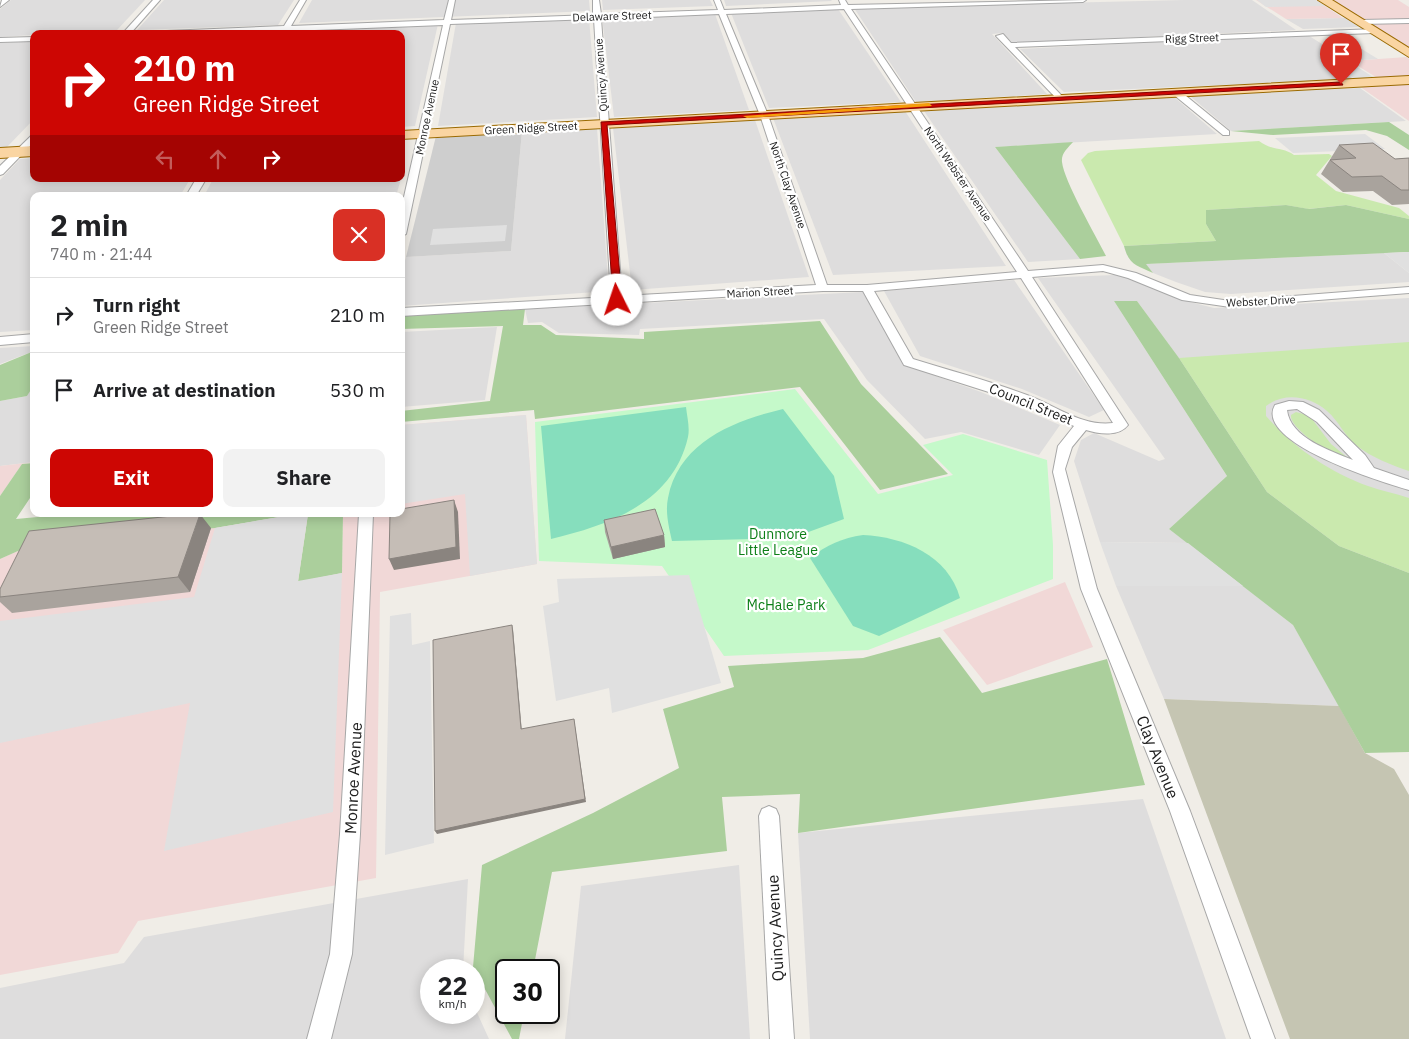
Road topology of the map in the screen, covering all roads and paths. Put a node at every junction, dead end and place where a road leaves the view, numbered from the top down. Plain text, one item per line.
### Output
1 (6, 0) edge
2 (157, 0) edge
3 (303, 0) edge
4 (452, 0) edge
5 (596, 0) edge
6 (717, 0) edge
7 (1042, 0) edge
8 (1083, 0) edge
9 (1324, 0) edge
10 (965, 1) edge
11 (844, 3) edge
12 (0, 5) edge
13 (722, 11) junction
14 (597, 16) junction
15 (1409, 21) edge
16 (447, 22) junction
17 (1360, 22) junction
18 (130, 30) edge
19 (286, 30) edge
20 (303, 30) edge
21 (1374, 31) junction
22 (1000, 36) dead end
23 (30, 38) edge
24 (0, 40) edge
25 (1010, 45) junction
26 (1409, 53) edge
27 (1409, 80) edge
28 (1177, 93) junction
29 (1059, 98) junction
30 (913, 106) junction
31 (764, 115) junction
32 (604, 124) junction
33 (1226, 133) dead end
34 (424, 134) junction
35 (405, 135) edge
36 (26, 151) edge
37 (0, 153) edge
38 (0, 172) edge
39 (405, 217) edge
40 (1118, 270) joint
41 (1024, 274) junction
42 (823, 288) junction
43 (867, 288) junction
44 (1409, 290) edge
45 (617, 300) junction
46 (405, 312) edge
47 (30, 338) edge
48 (0, 341) edge
49 (1083, 425) junction
50 (1369, 472) junction
51 (1409, 486) edge
52 (366, 517) edge
53 (769, 816) dead end
54 (319, 1039) edge
55 (782, 1039) edge
56 (1263, 1039) edge

1 - 12 street
2 - 18 street
3 - 19 street
4 - 16 street, Monroe Avenue
5 - 14 street, Quincy Avenue
6 - 13 street, North Clay Avenue
7 - 8 street, Delaware Street
7 - 10 street, Delaware Street
9 - 17 main road
10 - 11 street, Delaware Street
11 - 13 street, Delaware Street
11 - 30 street, North Webster Avenue
13 - 14 street, Delaware Street
13 - 31 street, North Clay Avenue
14 - 16 street, Delaware Street
14 - 32 street, Quincy Avenue
15 - 17 street
16 - 20 street, Delaware Street
16 - 34 street, Monroe Avenue
17 - 21 main road
21 - 25 street, Rigg Street
21 - 26 main road
22 - 25 street
23 - 24 street
25 - 29 street
27 - 28 main road, Green Ridge Street
28 - 29 main road, Green Ridge Street
28 - 33 street
29 - 30 main road, Green Ridge Street
30 - 31 main road, Green Ridge Street
30 - 41 street, North Webster Avenue
31 - 32 main road, Green Ridge Street
31 - 42 street, North Clay Avenue
32 - 34 main road, Green Ridge Street
32 - 45 street, Quincy Avenue
34 - 35 main road, Green Ridge Street
34 - 39 street, Monroe Avenue
36 - 37 main road
36 - 38 street
40 - 41 street, Marion Street
40 - 44 street, Webster Drive
41 - 43 street, Marion Street
41 - 49 street, Council Street
42 - 43 street, Marion Street
42 - 45 street, Marion Street
43 - 49 street, Council Street
45 - 46 street, Marion Street
47 - 48 street
49 - 56 street, Clay Avenue
50 - 50 street
50 - 51 street
52 - 54 street, Monroe Avenue
53 - 55 street, Quincy Avenue

